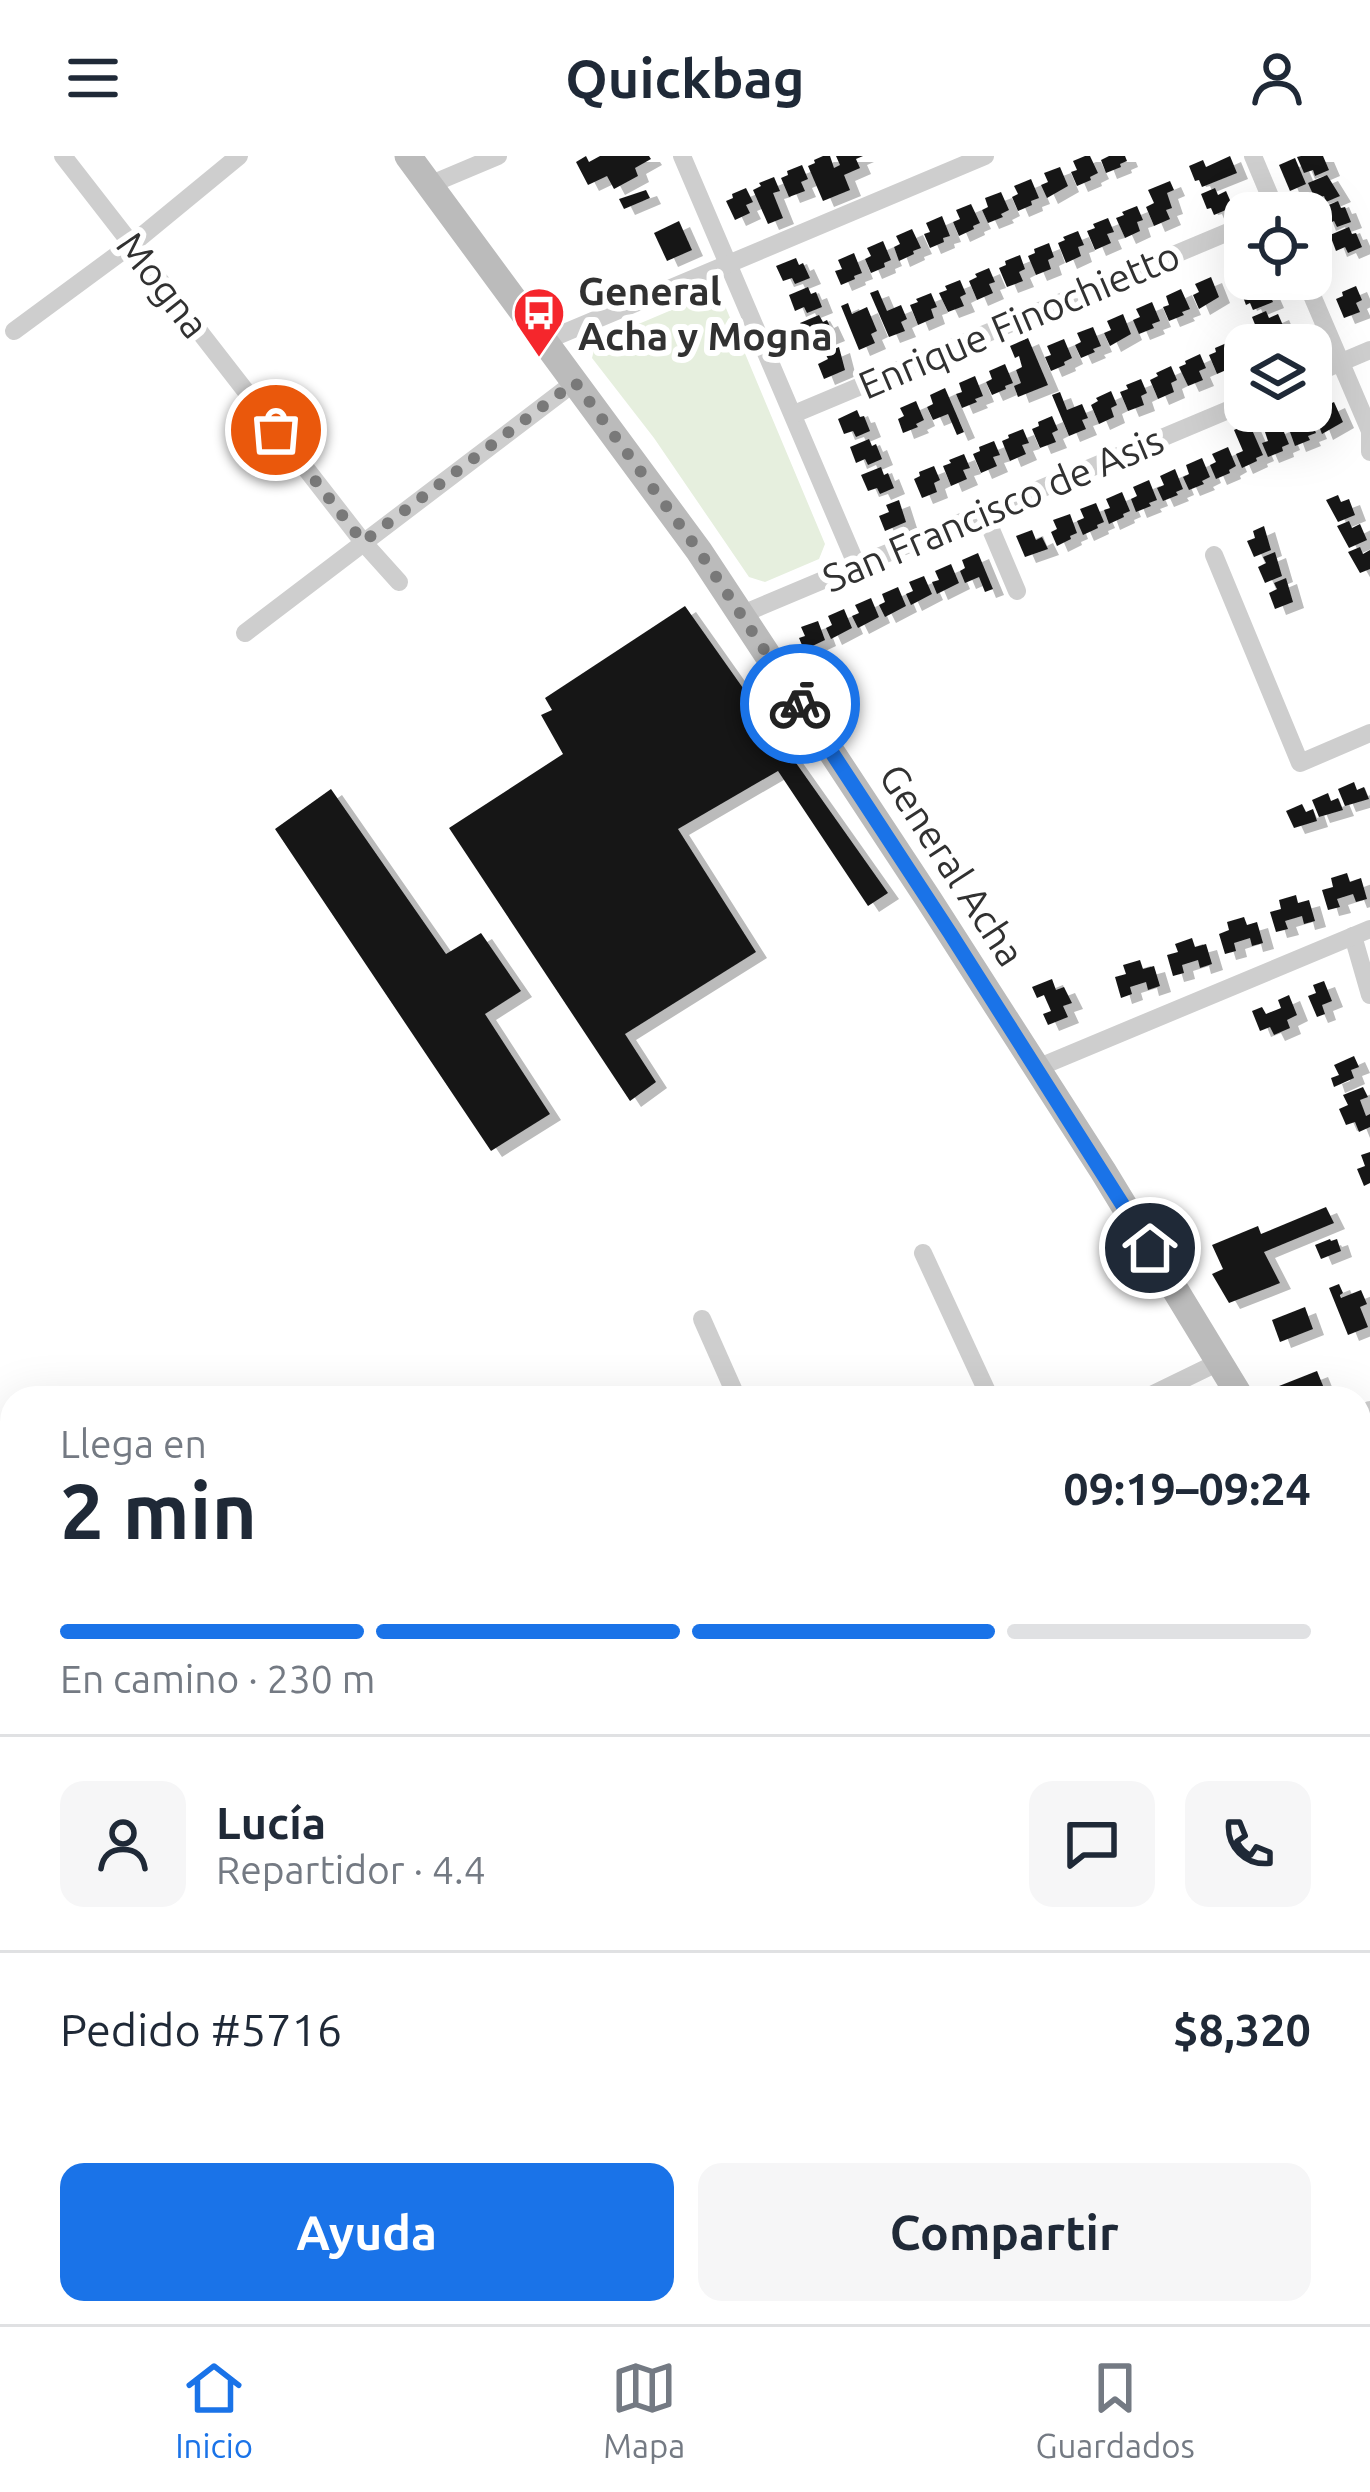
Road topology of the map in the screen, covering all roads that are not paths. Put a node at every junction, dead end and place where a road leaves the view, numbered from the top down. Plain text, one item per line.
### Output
1 (63, 156) edge
2 (239, 156) edge
3 (408, 156) edge
4 (499, 156) edge
5 (682, 156) edge
6 (985, 156) edge
7 (1252, 156) edge
8 (429, 185) junction
9 (1267, 192) edge
10 (1224, 234) edge
11 (131, 244) junction
12 (730, 263) junction
13 (1314, 300) edge
14 (14, 331) dead end
15 (545, 340) junction
16 (1370, 350) edge
17 (1340, 362) junction
18 (1332, 366) edge
19 (575, 382) junction
20 (1224, 412) edge
21 (794, 415) junction
22 (1370, 452) edge
23 (984, 512) junction
24 (363, 542) junction
25 (1214, 555) dead end
26 (857, 566) junction
27 (399, 582) dead end
28 (1017, 591) dead end
29 (740, 615) junction
30 (244, 633) dead end
31 (1370, 734) edge
32 (1361, 932) edge
33 (1370, 995) edge
34 (1037, 1068) junction
35 (923, 1253) dead end
36 (702, 1319) dead end
37 (1219, 1362) junction
38 (732, 1386) edge
39 (984, 1386) edge
40 (1170, 1386) edge
41 (1234, 1386) edge

1 - 11 street, Mogna
2 - 11 street
3 - 8 main road, General Acha
4 - 8 street
5 - 12 street
6 - 12 street
7 - 9 street
8 - 15 main road, General Acha
10 - 21 street, Enrique Finochietto
11 - 14 street
11 - 24 street, Mogna
12 - 15 street
12 - 21 street
13 - 17 street
15 - 19 main road, General Acha
16 - 17 street
17 - 18 street
17 - 22 street
19 - 24 street
19 - 29 main road, General Acha
20 - 23 street, San Francisco de Asis
21 - 26 street
23 - 26 street, San Francisco de Asis
23 - 28 street
24 - 27 street, Mogna
24 - 30 street
25 - 31 street
26 - 29 street, San Francisco de Asis
29 - 34 main road, General Acha
32 - 33 street
32 - 34 street
34 - 37 main road, General Acha
35 - 39 street
36 - 38 street
37 - 40 street
37 - 41 main road, General Acha

